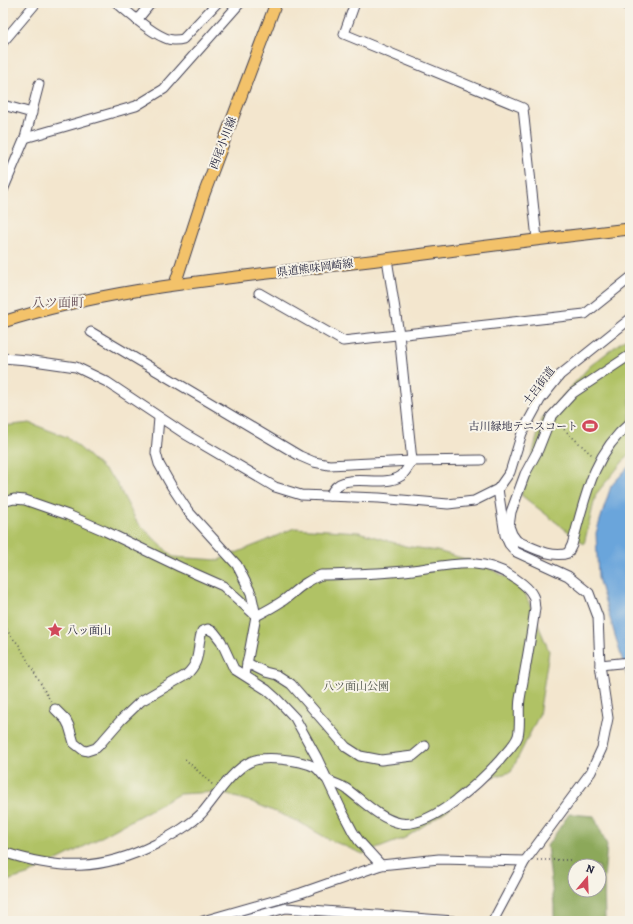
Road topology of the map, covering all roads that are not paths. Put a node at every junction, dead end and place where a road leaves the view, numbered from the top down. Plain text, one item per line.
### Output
1 (36, 3) edge
2 (117, 3) edge
3 (151, 3) edge
4 (218, 3) edge
5 (240, 3) edge
6 (276, 3) edge
7 (354, 3) edge
8 (622, 3) edge
9 (630, 6) edge
10 (137, 20) junction
11 (3, 42) edge
12 (39, 84) dead end
13 (3, 105) edge
14 (32, 113) junction
15 (25, 138) junction
16 (3, 190) edge
17 (630, 229) edge
18 (537, 239) junction
19 (387, 259) junction
20 (630, 278) edge
21 (175, 284) junction
22 (259, 293) dead end
23 (630, 319) edge
24 (3, 322) edge
25 (91, 332) dead end
26 (399, 334) junction
27 (630, 355) edge
28 (3, 358) edge
29 (159, 418) junction
30 (630, 423) edge
31 (481, 460) dead end
32 (412, 461) junction
33 (498, 489) junction
34 (330, 496) junction
35 (3, 502) edge
36 (474, 502) junction
37 (501, 509) junction
38 (513, 542) junction
39 (256, 616) junction
40 (630, 662) edge
41 (248, 663) junction
42 (600, 665) junction
43 (245, 676) junction
44 (55, 709) road end
45 (425, 746) dead end
46 (327, 780) junction
47 (3, 852) edge
48 (525, 861) junction
49 (381, 865) junction
50 (211, 920) edge
51 (416, 920) edge
52 (491, 920) edge
53 (239, 921) edge
54 (452, 921) edge

1 - 11 street
2 - 10 street
3 - 10 street
4 - 10 street
5 - 15 street
6 - 21 main road, 西尾小川線
7 - 18 street
8 - 9 street
12 - 14 street
13 - 14 street
14 - 15 street
15 - 16 street
17 - 18 main road, 県道熊味岡崎線
18 - 19 main road, 県道熊味岡崎線
19 - 21 main road, 県道熊味岡崎線
19 - 26 street
20 - 26 street
21 - 24 main road, 県道熊味岡崎線
22 - 26 street
23 - 33 street, 土呂街道
25 - 32 street
26 - 32 street
27 - 38 street
28 - 29 street
29 - 34 street
29 - 39 street
30 - 38 street
31 - 32 street
32 - 34 street
33 - 36 street
33 - 37 street
34 - 36 street
35 - 39 street
36 - 37 street
37 - 38 street
38 - 42 street
39 - 41 street
39 - 46 street
40 - 42 street
41 - 43 street
41 - 45 street
42 - 48 street
43 - 44 street
43 - 46 street
46 - 47 street
46 - 49 street
48 - 49 street
48 - 52 street
49 - 50 street
51 - 53 street
51 - 54 street

